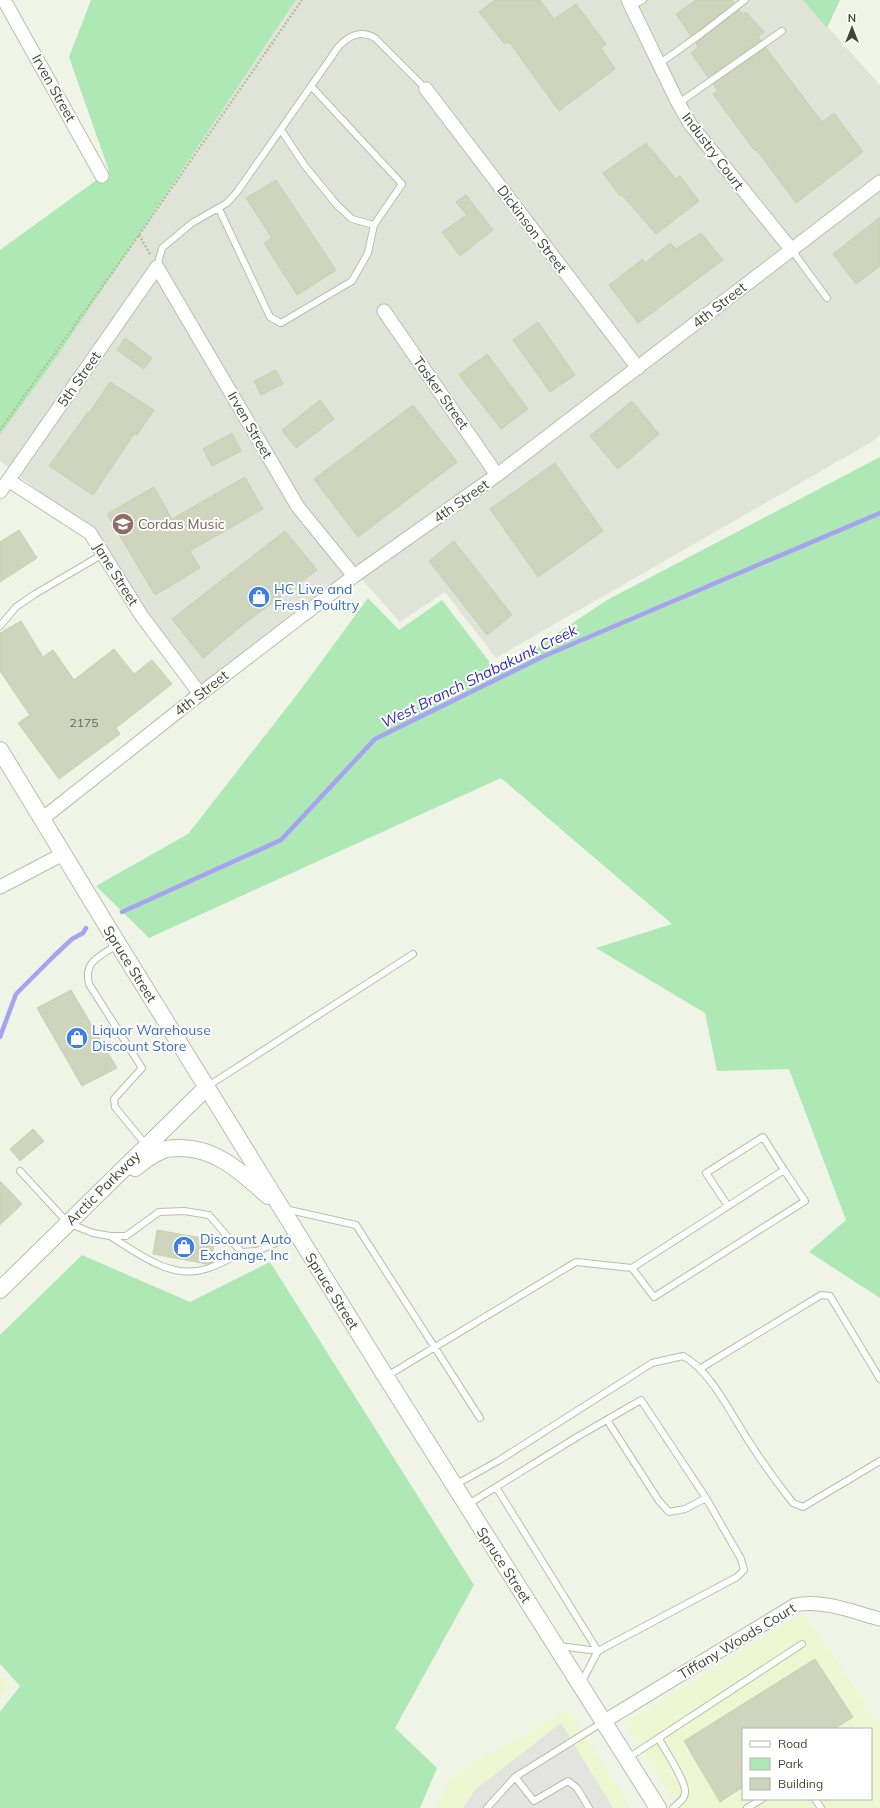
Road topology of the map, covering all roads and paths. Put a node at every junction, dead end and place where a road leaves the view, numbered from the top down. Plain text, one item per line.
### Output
1 (4, 0) edge
2 (302, 0) edge
3 (642, 0) edge
4 (745, 0) edge
5 (629, 3) edge
6 (782, 31) dead end
7 (659, 64) junction
8 (311, 86) junction
9 (426, 89) joint
10 (678, 103) junction
11 (281, 130) junction
12 (102, 176) dead end
13 (880, 182) edge
14 (219, 209) junction
15 (374, 225) junction
16 (139, 235) junction
17 (791, 249) junction
18 (157, 267) junction
19 (827, 298) dead end
20 (384, 311) dead end
21 (638, 368) junction
22 (0, 430) edge
23 (497, 476) junction
24 (8, 480) junction
25 (0, 492) edge
26 (103, 554) junction
27 (354, 576) junction
28 (0, 626) edge
29 (200, 694) junction
30 (0, 750) edge
31 (42, 819) junction
32 (63, 854) junction
33 (0, 887) edge
34 (118, 944) junction
35 (413, 954) dead end
36 (206, 1087) junction
37 (146, 1146) junction
38 (784, 1170) junction
39 (20, 1171) dead end
40 (728, 1206) junction
41 (282, 1209) junction
42 (68, 1223) junction
43 (297, 1234) junction
44 (110, 1236) junction
45 (242, 1252) junction
46 (632, 1268) junction
47 (0, 1290) edge
48 (435, 1348) junction
49 (701, 1368) junction
50 (386, 1377) junction
51 (880, 1378) edge
52 (480, 1418) dead end
53 (607, 1420) junction
54 (880, 1461) edge
55 (453, 1486) junction
56 (496, 1487) junction
57 (706, 1498) junction
58 (466, 1506) junction
59 (880, 1619) edge
60 (802, 1644) dead end
61 (556, 1646) junction
62 (598, 1651) junction
63 (580, 1684) junction
64 (603, 1722) junction
65 (659, 1739) junction
66 (627, 1759) junction
67 (515, 1777) junction
68 (760, 1800) edge
69 (534, 1801) junction
70 (488, 1807) edge
71 (538, 1808) edge
72 (589, 1808) edge
73 (658, 1808) edge
74 (673, 1808) edge
75 (747, 1808) edge

1 - 12 street, Irven Street
2 - 16 path
3 - 5 lane
4 - 7 lane
5 - 7 street, Industry Court
6 - 10 lane
7 - 10 street, Industry Court
8 - 9 lane
8 - 11 lane
8 - 15 lane
9 - 21 street, Dickinson Street
10 - 17 street, Industry Court
11 - 14 lane
11 - 15 lane
13 - 17 street, 4th Street
14 - 15 lane
14 - 18 lane
16 - 18 path
16 - 22 path
17 - 19 lane
17 - 21 street, 4th Street
18 - 24 street, 5th Street
18 - 27 street, Irven Street
20 - 23 street, Tasker Street
21 - 23 street, 4th Street
23 - 27 street, 4th Street
24 - 25 street, 5th Street
24 - 26 street, Jane Street
26 - 28 lane
26 - 29 street, Jane Street
27 - 29 street, 4th Street
29 - 31 street, 4th Street
30 - 31 street, Spruce Street
31 - 32 street, Spruce Street
32 - 33 street
32 - 34 street, Spruce Street
34 - 36 street, Spruce Street
34 - 37 lane
35 - 36 lane
36 - 37 street, Arctic Parkway
36 - 41 street, Spruce Street
37 - 42 street, Arctic Parkway
38 - 40 lane
38 - 40 lane
38 - 46 lane
39 - 42 lane
40 - 46 lane
41 - 42 street
41 - 43 street, Spruce Street
41 - 48 lane
42 - 44 lane
42 - 47 street, Arctic Parkway
43 - 45 lane
43 - 50 street, Spruce Street
44 - 45 lane
44 - 45 lane
46 - 48 lane
48 - 50 lane
48 - 52 lane
49 - 51 lane
49 - 54 lane
49 - 55 lane
50 - 55 street, Spruce Street
53 - 56 lane
53 - 57 lane
53 - 57 lane
55 - 58 street, Spruce Street
56 - 58 lane
56 - 62 lane
57 - 62 lane
58 - 61 street, Spruce Street
59 - 64 street, Tiffany Woods Court
60 - 65 lane
61 - 62 lane
61 - 63 street, Spruce Street
62 - 63 lane
63 - 64 street, Spruce Street
64 - 66 street, Spruce Street
64 - 67 lane
65 - 66 lane
65 - 74 lane
66 - 73 street, Spruce Street
67 - 69 lane
67 - 70 lane
68 - 75 lane
69 - 71 lane
69 - 72 lane

